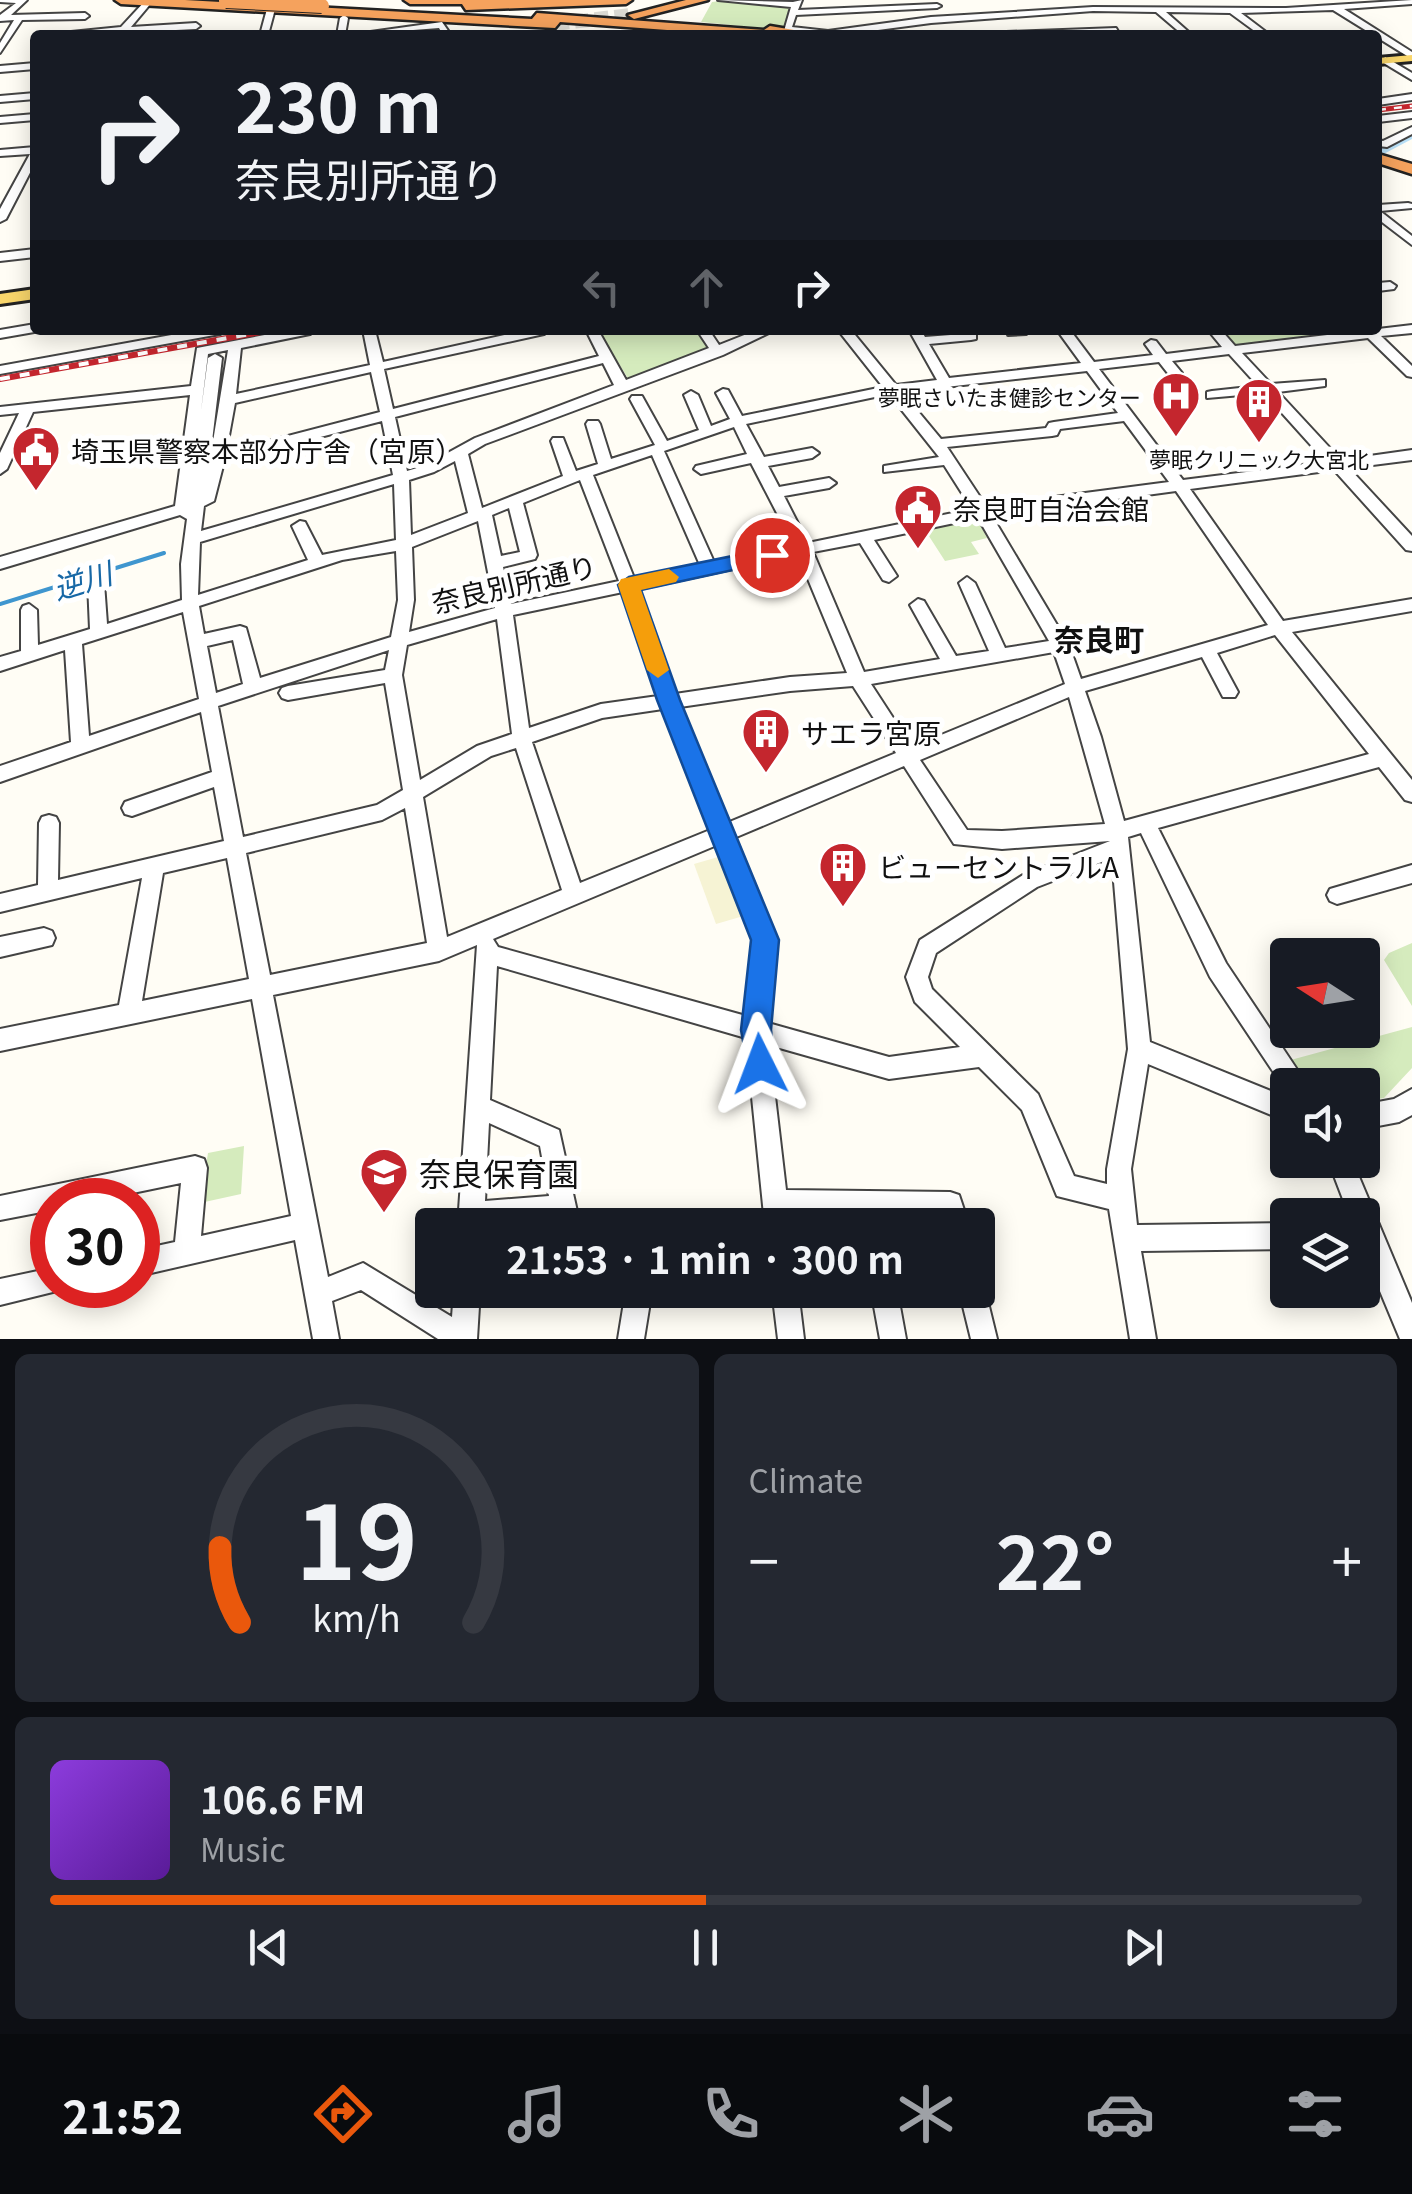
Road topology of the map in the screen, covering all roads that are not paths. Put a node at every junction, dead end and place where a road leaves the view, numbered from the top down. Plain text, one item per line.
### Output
1 (0, 0) edge
2 (121, 0) edge
3 (226, 0) edge
4 (290, 0) edge
5 (399, 0) edge
6 (410, 0) edge
7 (626, 0) edge
8 (702, 0) edge
9 (722, 0) edge
10 (1083, 0) edge
11 (1218, 0) edge
12 (1288, 0) edge
13 (148, 2) edge
14 (209, 2) edge
15 (272, 2) edge
16 (1409, 2) edge
17 (935, 3) edge
18 (324, 4) junction
19 (352, 4) junction
20 (470, 4) dead end
21 (510, 4) edge
22 (795, 6) edge
23 (1334, 7) junction
24 (1156, 8) junction
25 (1093, 9) junction
26 (1231, 10) junction
27 (1300, 10) junction
28 (834, 11) junction
29 (630, 15) tunnel mouth
30 (1, 18) edge
31 (20, 18) junction
32 (344, 18) dead end
33 (919, 22) junction
34 (951, 23) junction
35 (555, 24) tunnel mouth
36 (534, 25) junction
37 (76, 30) edge
38 (123, 30) edge
39 (195, 30) edge
40 (265, 30) edge
41 (341, 30) edge
42 (398, 30) edge
43 (444, 30) edge
44 (610, 30) edge
45 (676, 30) edge
46 (715, 30) edge
47 (768, 30) edge
48 (796, 30) edge
49 (858, 30) edge
50 (883, 30) edge
51 (920, 30) edge
52 (1115, 30) edge
53 (1182, 30) edge
54 (1259, 30) edge
55 (1370, 30) edge
56 (1382, 38) edge
57 (1, 46) edge
58 (1412, 57) edge
59 (1382, 61) edge
60 (1382, 62) edge
61 (30, 66) edge
62 (0, 69) edge
63 (30, 74) edge
64 (1412, 77) edge
65 (30, 96) edge
66 (1412, 96) edge
67 (19, 97) junction
68 (0, 99) edge
69 (1382, 101) edge
70 (1412, 115) edge
71 (30, 117) edge
72 (1382, 119) edge
73 (2, 120) edge
74 (0, 132) edge
75 (1410, 138) edge
76 (1383, 147) edge
77 (30, 152) edge
78 (0, 153) edge
79 (1382, 159) edge
80 (30, 161) edge
81 (1412, 162) edge
82 (1412, 170) edge
83 (18, 182) junction
84 (0, 184) edge
85 (1408, 206) dead end
86 (1382, 210) edge
87 (1382, 214) edge
88 (0, 219) edge
89 (1405, 231) edge
90 (1412, 242) edge
91 (30, 254) edge
92 (0, 257) edge
93 (30, 295) edge
94 (0, 299) edge
95 (30, 329) edge
96 (1412, 329) edge
97 (1382, 331) edge
98 (0, 334) edge
99 (189, 335) edge
100 (285, 335) edge
101 (370, 335) edge
102 (521, 335) edge
103 (594, 335) edge
104 (706, 335) edge
105 (757, 335) edge
106 (848, 335) edge
107 (1067, 335) edge
108 (1218, 335) edge
109 (1343, 335) edge
110 (1372, 335) edge
111 (918, 336) edge
112 (972, 336) dead end
113 (1172, 340) dead end
114 (235, 345) junction
115 (1230, 348) junction
116 (1156, 350) junction
117 (718, 352) junction
118 (1184, 354) junction
119 (214, 358) tunnel mouth
120 (606, 358) junction
121 (1089, 365) junction
122 (377, 367) junction
123 (0, 370) edge
124 (1412, 372) edge
125 (1175, 373) dead end
126 (945, 382) junction
127 (1320, 383) dead end
128 (623, 388) junction
129 (1267, 388) junction
130 (893, 389) junction
131 (194, 390) junction
132 (723, 393) dead end
133 (691, 394) dead end
134 (1212, 395) dead end
135 (637, 399) dead end
136 (228, 400) junction
137 (28, 408) junction
138 (0, 411) edge
139 (387, 416) junction
140 (1128, 416) junction
141 (736, 422) junction
142 (593, 424) dead end
143 (707, 432) junction
144 (558, 441) dead end
145 (938, 444) junction
146 (659, 448) junction
147 (460, 452) junction
148 (812, 452) dead end
149 (1412, 455) edge
150 (217, 459) junction
151 (757, 460) junction
152 (949, 460) junction
153 (1337, 464) junction
154 (606, 466) junction
155 (0, 469) edge
156 (701, 469) dead end
157 (889, 470) dead end
158 (578, 476) junction
159 (401, 478) junction
160 (829, 483) dead end
161 (1179, 486) junction
162 (774, 492) junction
163 (515, 500) junction
164 (192, 510) junction
165 (982, 512) junction
166 (480, 514) junction
167 (300, 526) dead end
168 (864, 536) junction
169 (192, 539) junction
170 (404, 544) junction
171 (1412, 546) edge
172 (803, 548) junction
173 (317, 562) junction
174 (0, 563) edge
175 (494, 563) junction
176 (709, 568) junction
177 (890, 576) dead end
178 (968, 583) dead end
179 (96, 584) dead end
180 (629, 585) junction
181 (190, 603) junction
182 (918, 605) dead end
183 (1412, 605) edge
184 (29, 610) dead end
185 (504, 611) junction
186 (1278, 628) junction
187 (99, 632) junction
188 (401, 638) junction
189 (73, 640) junction
190 (197, 642) junction
191 (1060, 645) junction
192 (1206, 649) junction
193 (30, 654) junction
194 (1000, 656) junction
195 (0, 664) edge
196 (952, 665) junction
197 (393, 675) junction
198 (858, 679) junction
199 (1076, 687) junction
200 (253, 688) junction
201 (1229, 692) dead end
202 (288, 694) dead end
203 (668, 700) junction
204 (208, 705) junction
205 (521, 736) junction
206 (81, 748) junction
207 (910, 758) junction
208 (1383, 758) junction
209 (0, 774) edge
210 (220, 777) junction
211 (1412, 794) edge
212 (416, 795) junction
213 (132, 808) dead end
214 (50, 823) dead end
215 (1147, 825) junction
216 (721, 835) junction
217 (1120, 838) junction
218 (233, 848) junction
219 (154, 866) junction
220 (1412, 874) edge
221 (48, 892) junction
222 (574, 895) junction
223 (1337, 896) dead end
224 (0, 903) edge
225 (44, 938) dead end
226 (487, 943) junction
227 (0, 947) edge
228 (439, 951) junction
229 (259, 990) junction
230 (128, 1016) junction
231 (756, 1030) junction
232 (0, 1040) edge
233 (1139, 1049) junction
234 (980, 1056) junction
235 (1283, 1068) edge
236 (1412, 1102) edge
237 (1270, 1103) edge
238 (478, 1106) junction
239 (1380, 1114) edge
240 (1120, 1199) junction
241 (473, 1208) edge
242 (564, 1208) edge
243 (776, 1208) edge
244 (873, 1208) edge
245 (951, 1208) edge
246 (1, 1210) edge
247 (306, 1225) junction
248 (1270, 1236) edge
249 (1126, 1238) junction
250 (187, 1252) junction
251 (160, 1258) edge
252 (1380, 1262) edge
253 (30, 1286) edge
254 (0, 1292) edge
255 (318, 1294) junction
256 (466, 1308) edge
257 (636, 1308) edge
258 (787, 1308) edge
259 (887, 1308) edge
260 (976, 1308) edge
261 (1412, 1335) edge
262 (326, 1339) edge
263 (463, 1339) edge
264 (632, 1339) edge
265 (790, 1339) edge
266 (893, 1339) edge
267 (984, 1339) edge
268 (1143, 1339) edge

1 - 30 street
2 - 13 highway
3 - 14 highway
3 - 18 highway, bridge
4 - 15 highway
5 - 6 highway
6 - 20 highway
6 - 21 highway
7 - 19 highway
8 - 29 highway
9 - 22 street
10 - 25 street
11 - 26 street
12 - 27 street
13 - 14 highway
13 - 38 street
14 - 15 highway
14 - 39 street
15 - 18 highway, bridge
15 - 36 highway
15 - 40 street
16 - 23 street
17 - 28 street
17 - 34 street
18 - 19 highway
18 - 45 highway
19 - 46 highway
21 - 47 highway
22 - 28 street
22 - 48 street
23 - 27 street
23 - 55 street
24 - 25 street
24 - 26 street
24 - 53 street
25 - 34 street
25 - 52 street
26 - 27 street
26 - 54 street
28 - 49 street
30 - 31 street
31 - 37 street
31 - 57 street
32 - 41 street
33 - 34 street
33 - 50 street
33 - 51 street
35 - 36 highway
36 - 44 highway
42 - 43 street
56 - 58 street
58 - 59 main road
60 - 64 street
61 - 62 street
63 - 67 street
65 - 67 street
66 - 69 street
67 - 68 street
70 - 72 street
71 - 73 street
73 - 74 street
75 - 76 street
76 - 81 highway
77 - 78 street
79 - 82 highway
80 - 83 street
83 - 84 street
83 - 88 street
85 - 86 street
87 - 89 street
89 - 90 street
91 - 92 street
93 - 94 main road
95 - 98 street
96 - 97 street
99 - 123 street
100 - 114 street
101 - 122 street
102 - 122 street
103 - 120 street
104 - 117 street
105 - 117 street
106 - 130 street
107 - 121 street
108 - 115 street
109 - 115 street
110 - 124 street
111 - 112 street
111 - 126 street
113 - 118 street
114 - 131 street
114 - 136 street
115 - 118 street
115 - 129 street
116 - 118 street
116 - 121 street
116 - 125 street
117 - 128 street
119 - 164 street
120 - 128 street
120 - 139 street
121 - 126 street
121 - 140 street
122 - 136 street
122 - 139 street
126 - 130 street
127 - 129 street
128 - 147 street
129 - 134 street
129 - 153 street
130 - 141 street
130 - 145 street
131 - 137 street
131 - 164 street
132 - 141 street
133 - 143 street
135 - 146 street
136 - 150 street
137 - 138 street
137 - 155 street
139 - 150 street
139 - 159 street
140 - 145 street
140 - 161 street
141 - 143 street
141 - 151 street
142 - 154 street
143 - 146 street
144 - 158 street
145 - 152 street
146 - 154 street
146 - 176 street
147 - 159 street
147 - 166 street
148 - 151 street
149 - 153 street, 奈良別所通り
150 - 164 street
151 - 156 street
151 - 162 street
152 - 157 street
152 - 165 street
153 - 161 street, 奈良別所通り
153 - 171 street
154 - 158 street
158 - 163 street
158 - 180 street
159 - 169 street
159 - 170 street
160 - 162 street
161 - 165 street, 奈良別所通り
161 - 186 street
162 - 172 street
163 - 166 street
163 - 175 street
164 - 169 street
164 - 174 street
165 - 168 street, 奈良別所通り
165 - 191 street
166 - 170 street
166 - 175 street
167 - 173 street
168 - 172 street, 奈良別所通り
168 - 177 street
169 - 181 street
170 - 173 street
170 - 188 street
172 - 176 street, 奈良別所通り
172 - 198 street
173 - 181 street
175 - 185 street
176 - 180 street, 奈良別所通り
178 - 194 street
179 - 187 street
180 - 185 street, 奈良別所通り
180 - 203 street
181 - 187 street
181 - 190 street
182 - 196 street
183 - 186 street
184 - 193 street
185 - 188 street, 奈良別所通り
185 - 205 street
186 - 192 street
186 - 208 street
187 - 189 street
188 - 197 street
188 - 200 street, 奈良別所通り
189 - 193 street
189 - 206 street
190 - 200 street
190 - 204 street
191 - 194 street
191 - 199 street
192 - 199 street
192 - 201 street
193 - 195 street
194 - 196 street
196 - 198 street
197 - 202 street
197 - 212 street
198 - 203 street
198 - 207 street
199 - 207 street
199 - 217 street
200 - 204 street, 奈良別所通り
203 - 205 street
203 - 216 street
204 - 206 street, 奈良別所通り
204 - 210 street
205 - 212 street
205 - 222 street
206 - 209 street, 奈良別所通り
207 - 216 street
207 - 217 street
208 - 211 street
208 - 215 street
210 - 213 street
210 - 218 street
212 - 218 street
212 - 228 street
214 - 221 street
215 - 217 street
215 - 235 street
216 - 222 street
216 - 231 street
217 - 233 street
217 - 234 street
218 - 219 street
218 - 229 street
219 - 221 street
219 - 230 street
220 - 223 street
221 - 224 street
222 - 226 street
225 - 227 street
226 - 228 street
226 - 231 street
226 - 238 street
228 - 229 street
229 - 230 street
229 - 247 street
230 - 232 street
231 - 234 street
231 - 243 street
233 - 237 street
233 - 240 street
234 - 240 street
236 - 239 street
238 - 241 street
238 - 242 street
240 - 249 street
244 - 245 street
246 - 250 street
247 - 250 street
247 - 255 street
248 - 249 street
249 - 268 street
250 - 251 street
252 - 261 street
253 - 254 street
255 - 262 street
255 - 263 street
256 - 263 street
257 - 264 street
258 - 265 street
259 - 266 street
260 - 267 street

